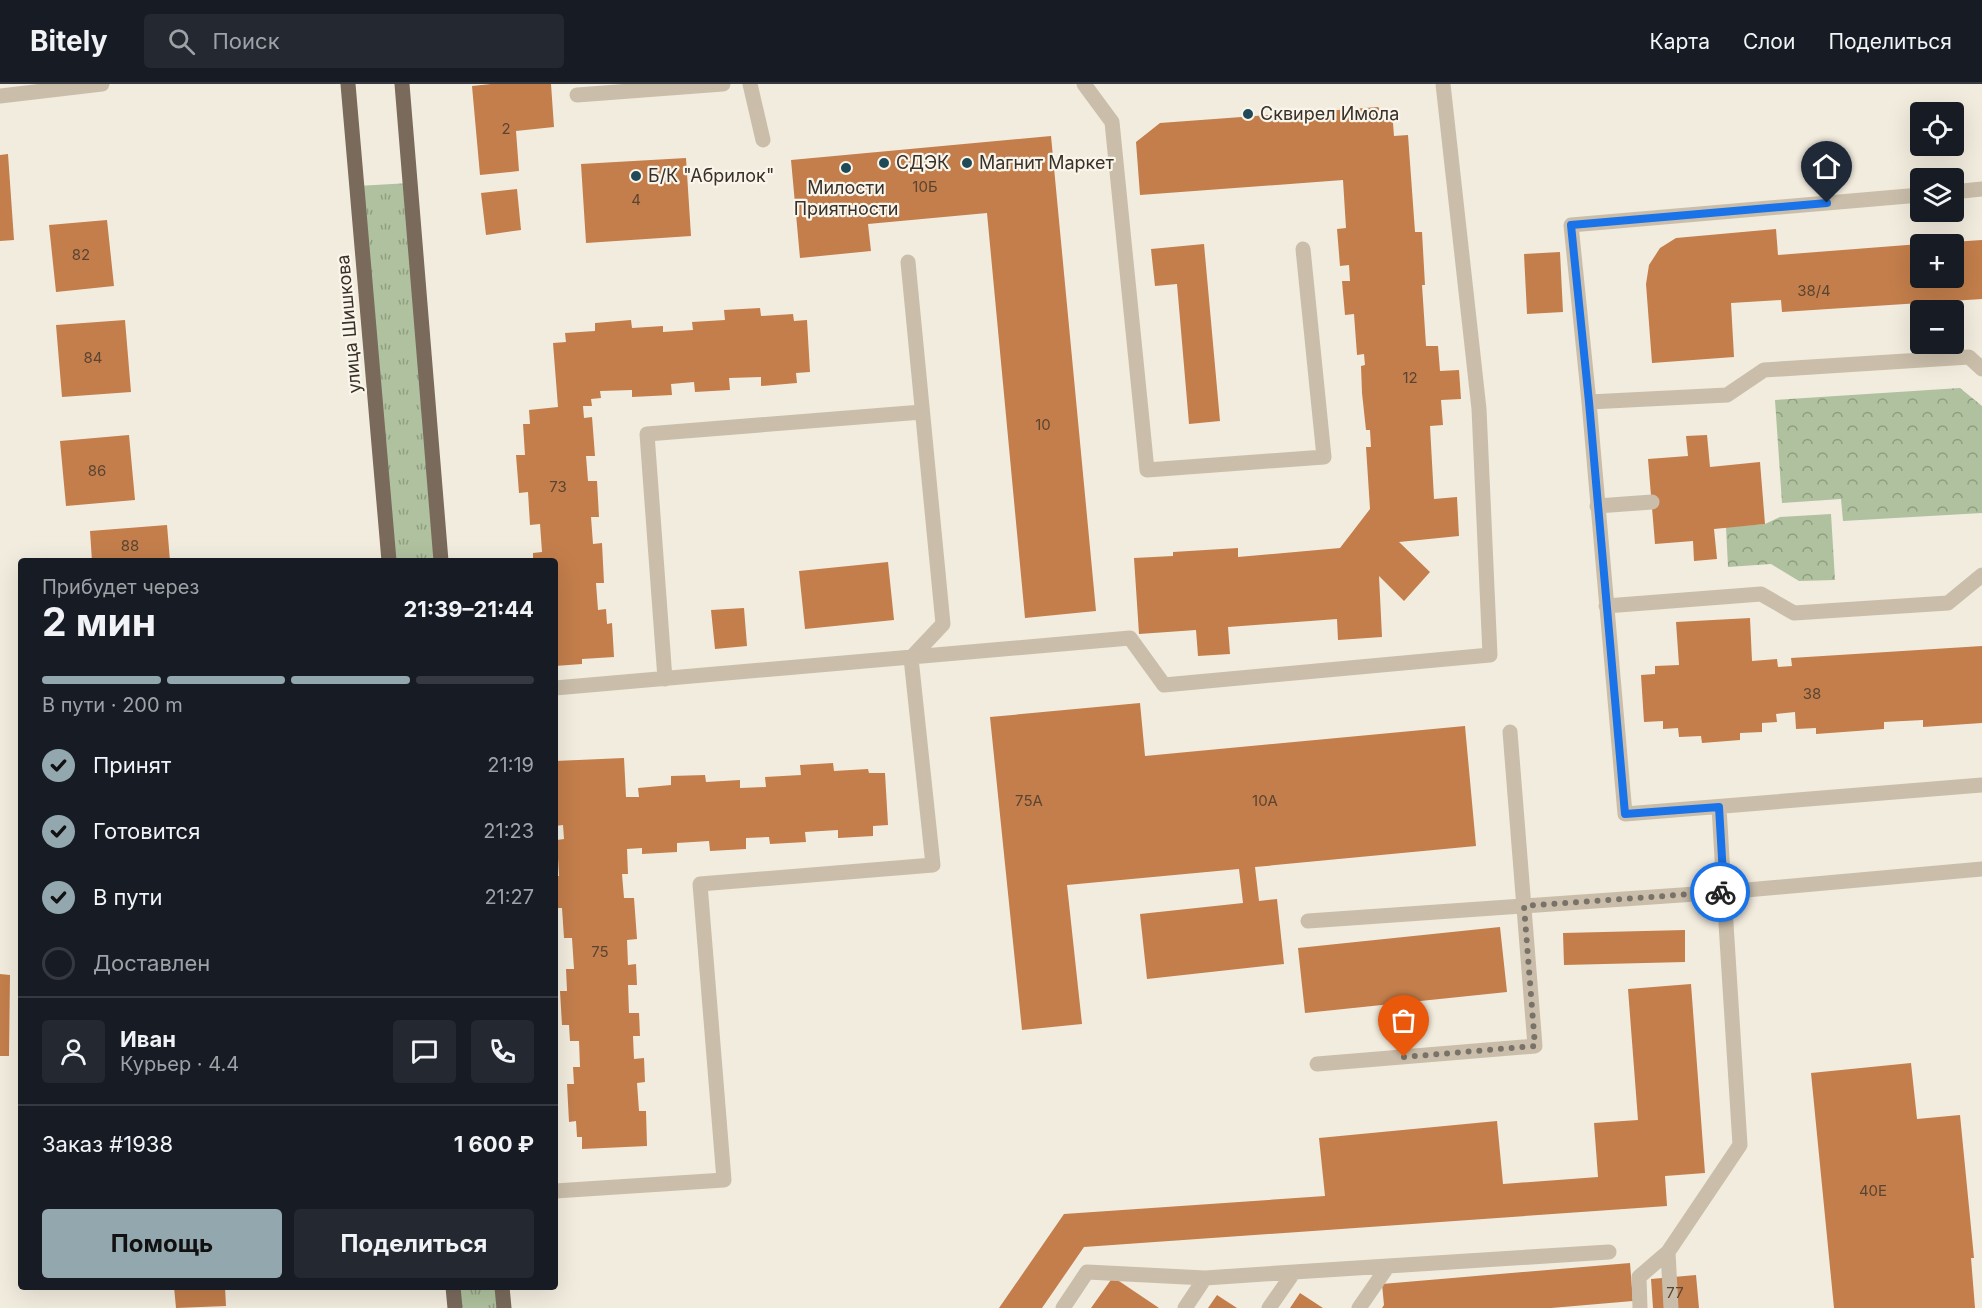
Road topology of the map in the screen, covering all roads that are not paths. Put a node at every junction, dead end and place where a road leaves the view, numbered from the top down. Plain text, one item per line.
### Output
1 (348, 84) edge
2 (402, 84) edge
3 (723, 84) edge
4 (750, 84) edge
5 (1084, 84) edge
6 (1443, 84) edge
7 (92, 85) edge
8 (577, 95) dead end
9 (0, 96) edge
10 (763, 140) dead end
11 (1982, 189) edge
12 (1964, 191) edge
13 (1910, 196) edge
14 (1303, 249) dead end
15 (908, 262) dead end
16 (1982, 369) edge
17 (1589, 402) junction
18 (922, 412) junction
19 (1652, 502) dead end
20 (1597, 506) junction
21 (389, 558) edge
22 (441, 558) edge
23 (1982, 575) edge
24 (1606, 606) junction
25 (911, 658) junction
26 (665, 679) junction
27 (558, 688) edge
28 (1510, 732) dead end
29 (1982, 785) edge
30 (1719, 807) junction
31 (1982, 869) edge
32 (1724, 892) junction
33 (1524, 906) junction
34 (1308, 921) dead end
35 (1317, 1064) dead end
36 (558, 1191) edge
37 (1609, 1252) dead end
38 (1668, 1252) junction
39 (1388, 1266) junction
40 (1294, 1272) junction
41 (1205, 1278) junction
42 (453, 1290) edge
43 (501, 1290) edge
44 (454, 1308) edge
45 (504, 1308) edge
46 (1064, 1308) edge
47 (1185, 1308) edge
48 (1269, 1308) edge
49 (1359, 1308) edge
50 (1640, 1308) edge
51 (1671, 1308) edge

1 - 21 main road, улица Шишкова
2 - 22 main road
3 - 8 street
4 - 10 street
5 - 14 street
6 - 25 street
7 - 9 street
11 - 12 street
13 - 17 street
15 - 18 street
16 - 17 street
17 - 20 street
18 - 25 street
18 - 26 street
19 - 20 street
20 - 24 street
23 - 24 street
24 - 30 street
25 - 26 street
25 - 36 street
26 - 27 street
28 - 33 street
29 - 30 street
30 - 32 street
31 - 32 street
32 - 33 street
32 - 38 street
33 - 34 street
33 - 35 street
37 - 39 street
38 - 50 street
38 - 51 street
39 - 40 street
39 - 49 street
40 - 41 street
40 - 48 street
41 - 46 street
41 - 47 street
42 - 44 main road
43 - 45 main road

